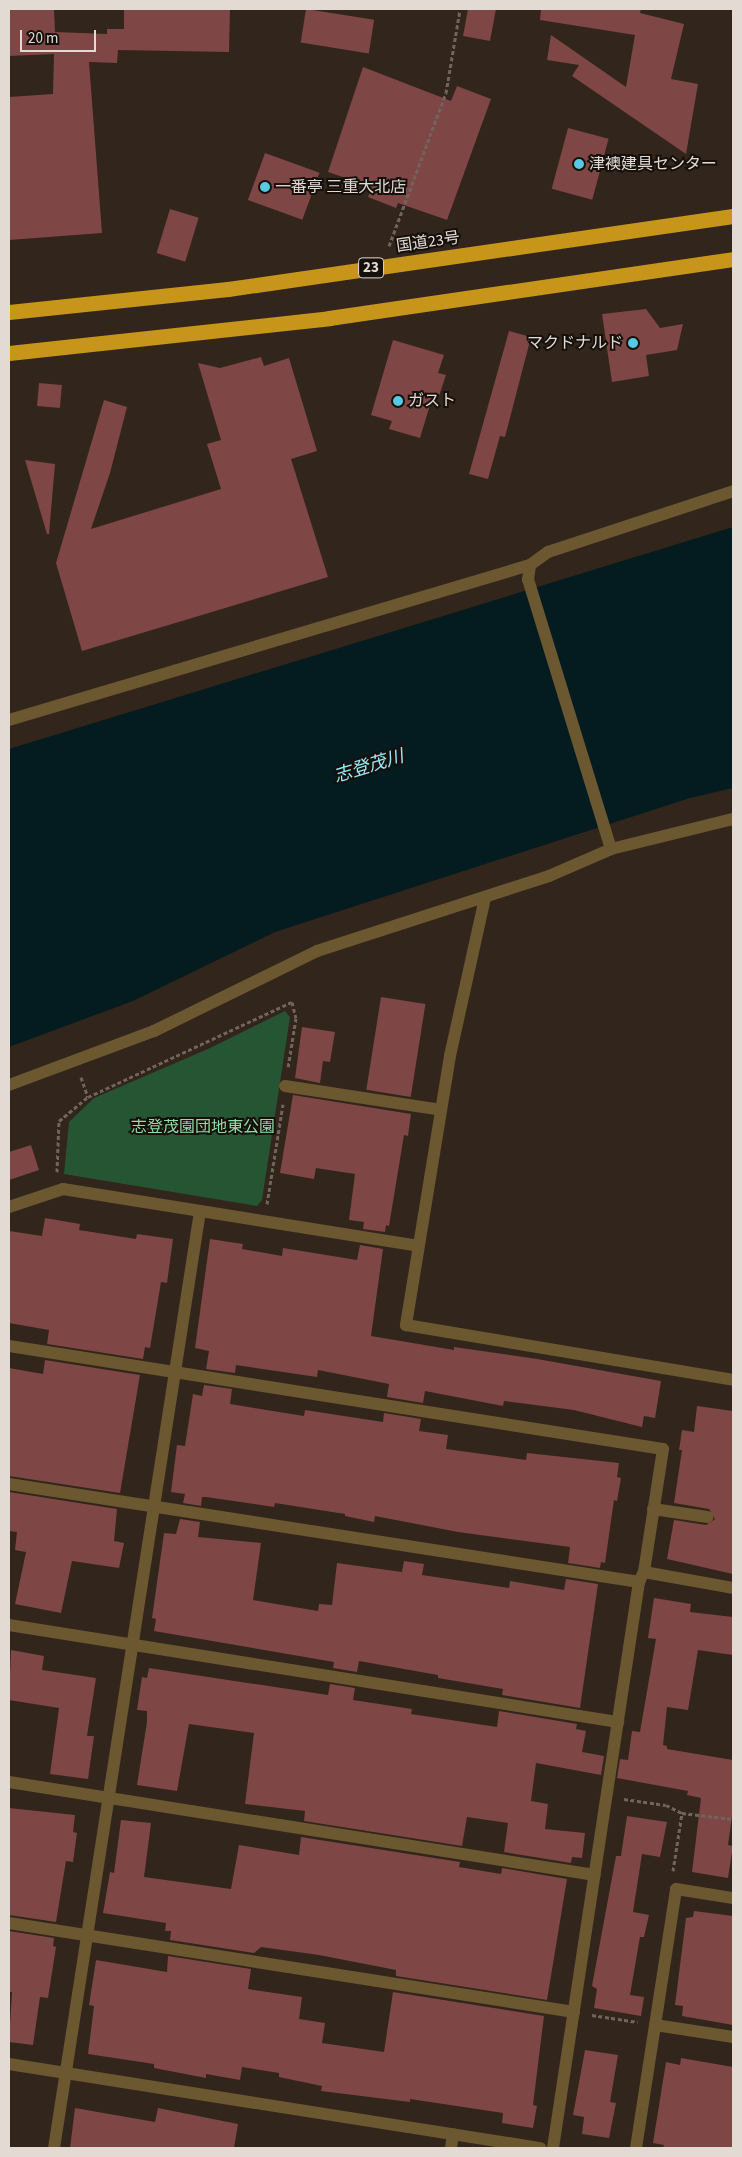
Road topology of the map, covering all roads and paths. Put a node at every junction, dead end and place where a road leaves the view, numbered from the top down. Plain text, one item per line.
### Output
1 (460, 9) edge
2 (733, 216) edge
3 (733, 259) edge
4 (383, 266) junction
5 (9, 312) edge
6 (9, 354) edge
7 (733, 491) edge
8 (530, 565) junction
9 (9, 720) edge
10 (733, 819) edge
11 (610, 843) junction
12 (485, 898) junction
13 (9, 1085) edge
14 (286, 1086) junction
15 (441, 1110) junction
16 (63, 1189) junction
17 (9, 1207) edge
18 (200, 1212) junction
19 (264, 1222) junction
20 (418, 1246) junction
21 (9, 1346) edge
22 (175, 1372) junction
23 (733, 1380) edge
24 (9, 1484) edge
25 (154, 1507) junction
26 (653, 1509) junction
27 (707, 1516) dead end
28 (641, 1577) junction
29 (733, 1588) edge
30 (9, 1625) edge
31 (133, 1645) junction
32 (618, 1722) junction
33 (9, 1782) edge
34 (606, 1796) junction
35 (108, 1798) junction
36 (682, 1813) junction
37 (733, 1819) edge
38 (595, 1875) junction
39 (676, 1889) junction
40 (733, 1898) edge
41 (9, 1923) edge
42 (87, 1935) junction
43 (574, 2012) junction
44 (655, 2025) junction
45 (733, 2037) edge
46 (9, 2064) edge
47 (65, 2073) junction
48 (453, 2134) junction
49 (54, 2148) edge
50 (451, 2148) edge
51 (540, 2148) edge
52 (553, 2148) edge
53 (636, 2148) edge

1 - 4 path
2 - 4 highway, 国道23号 / 23
3 - 6 highway
4 - 5 highway, 国道23号 / 23
7 - 8 street
8 - 9 street
8 - 11 street
10 - 11 street
11 - 12 street
12 - 13 street
12 - 15 street
14 - 15 street
14 - 16 path
14 - 19 path
15 - 20 street
16 - 17 street
16 - 18 street
18 - 19 street
18 - 22 street
19 - 20 street
20 - 23 street
21 - 22 street
22 - 25 street
22 - 26 street
24 - 25 street
25 - 28 street
25 - 31 street
26 - 27 street
26 - 28 street
28 - 29 street
28 - 32 street
30 - 31 street
31 - 32 street
31 - 35 street
32 - 34 street
33 - 35 street
34 - 36 path
34 - 38 street
35 - 38 street
35 - 42 street
36 - 37 path
36 - 39 path
38 - 43 street
39 - 40 street
39 - 44 street
41 - 42 street
42 - 43 street
42 - 47 street
43 - 44 path
43 - 52 street
44 - 45 street
44 - 53 street
46 - 47 street
47 - 48 street
47 - 49 street
48 - 50 street
48 - 51 street

